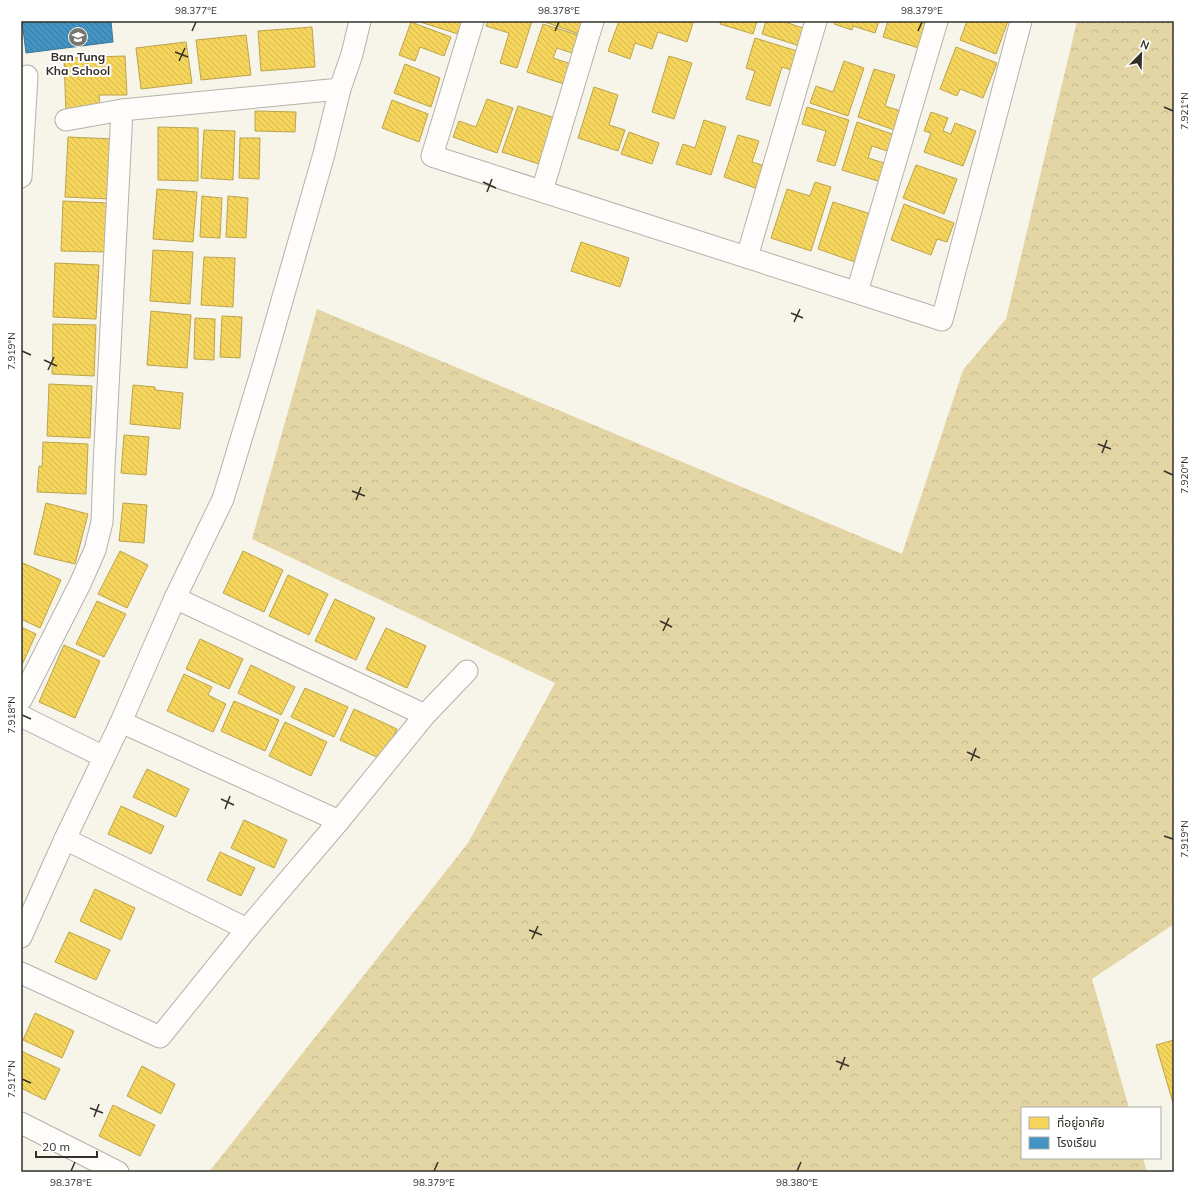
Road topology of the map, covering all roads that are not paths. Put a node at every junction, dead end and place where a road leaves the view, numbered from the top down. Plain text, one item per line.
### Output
1 (360, 21) edge
2 (473, 21) edge
3 (593, 21) edge
4 (816, 21) edge
5 (937, 21) edge
6 (1021, 21) edge
7 (26, 76) dead end
8 (340, 89) junction
9 (122, 110) junction
10 (66, 120) dead end
11 (21, 177) edge
12 (542, 191) junction
13 (747, 257) junction
14 (857, 292) junction
15 (175, 598) junction
16 (466, 671) dead end
17 (21, 700) edge
18 (425, 715) junction
19 (21, 716) edge
20 (121, 722) junction
21 (104, 757) junction
22 (340, 821) junction
23 (65, 839) junction
24 (247, 928) junction
25 (21, 937) edge
26 (21, 973) edge
27 (21, 1123) edge
28 (118, 1172) edge

1 - 8 street
2 - 12 street
3 - 12 street
4 - 13 street
5 - 14 street
6 - 14 street
7 - 11 street
8 - 9 street
8 - 15 street
9 - 10 street
9 - 17 street
12 - 13 street
13 - 14 street
15 - 18 street
15 - 20 street
16 - 18 street
18 - 22 street
19 - 21 street
20 - 21 street
20 - 22 street
21 - 23 street
22 - 24 street
23 - 24 street
23 - 25 street
24 - 26 street
27 - 28 street

